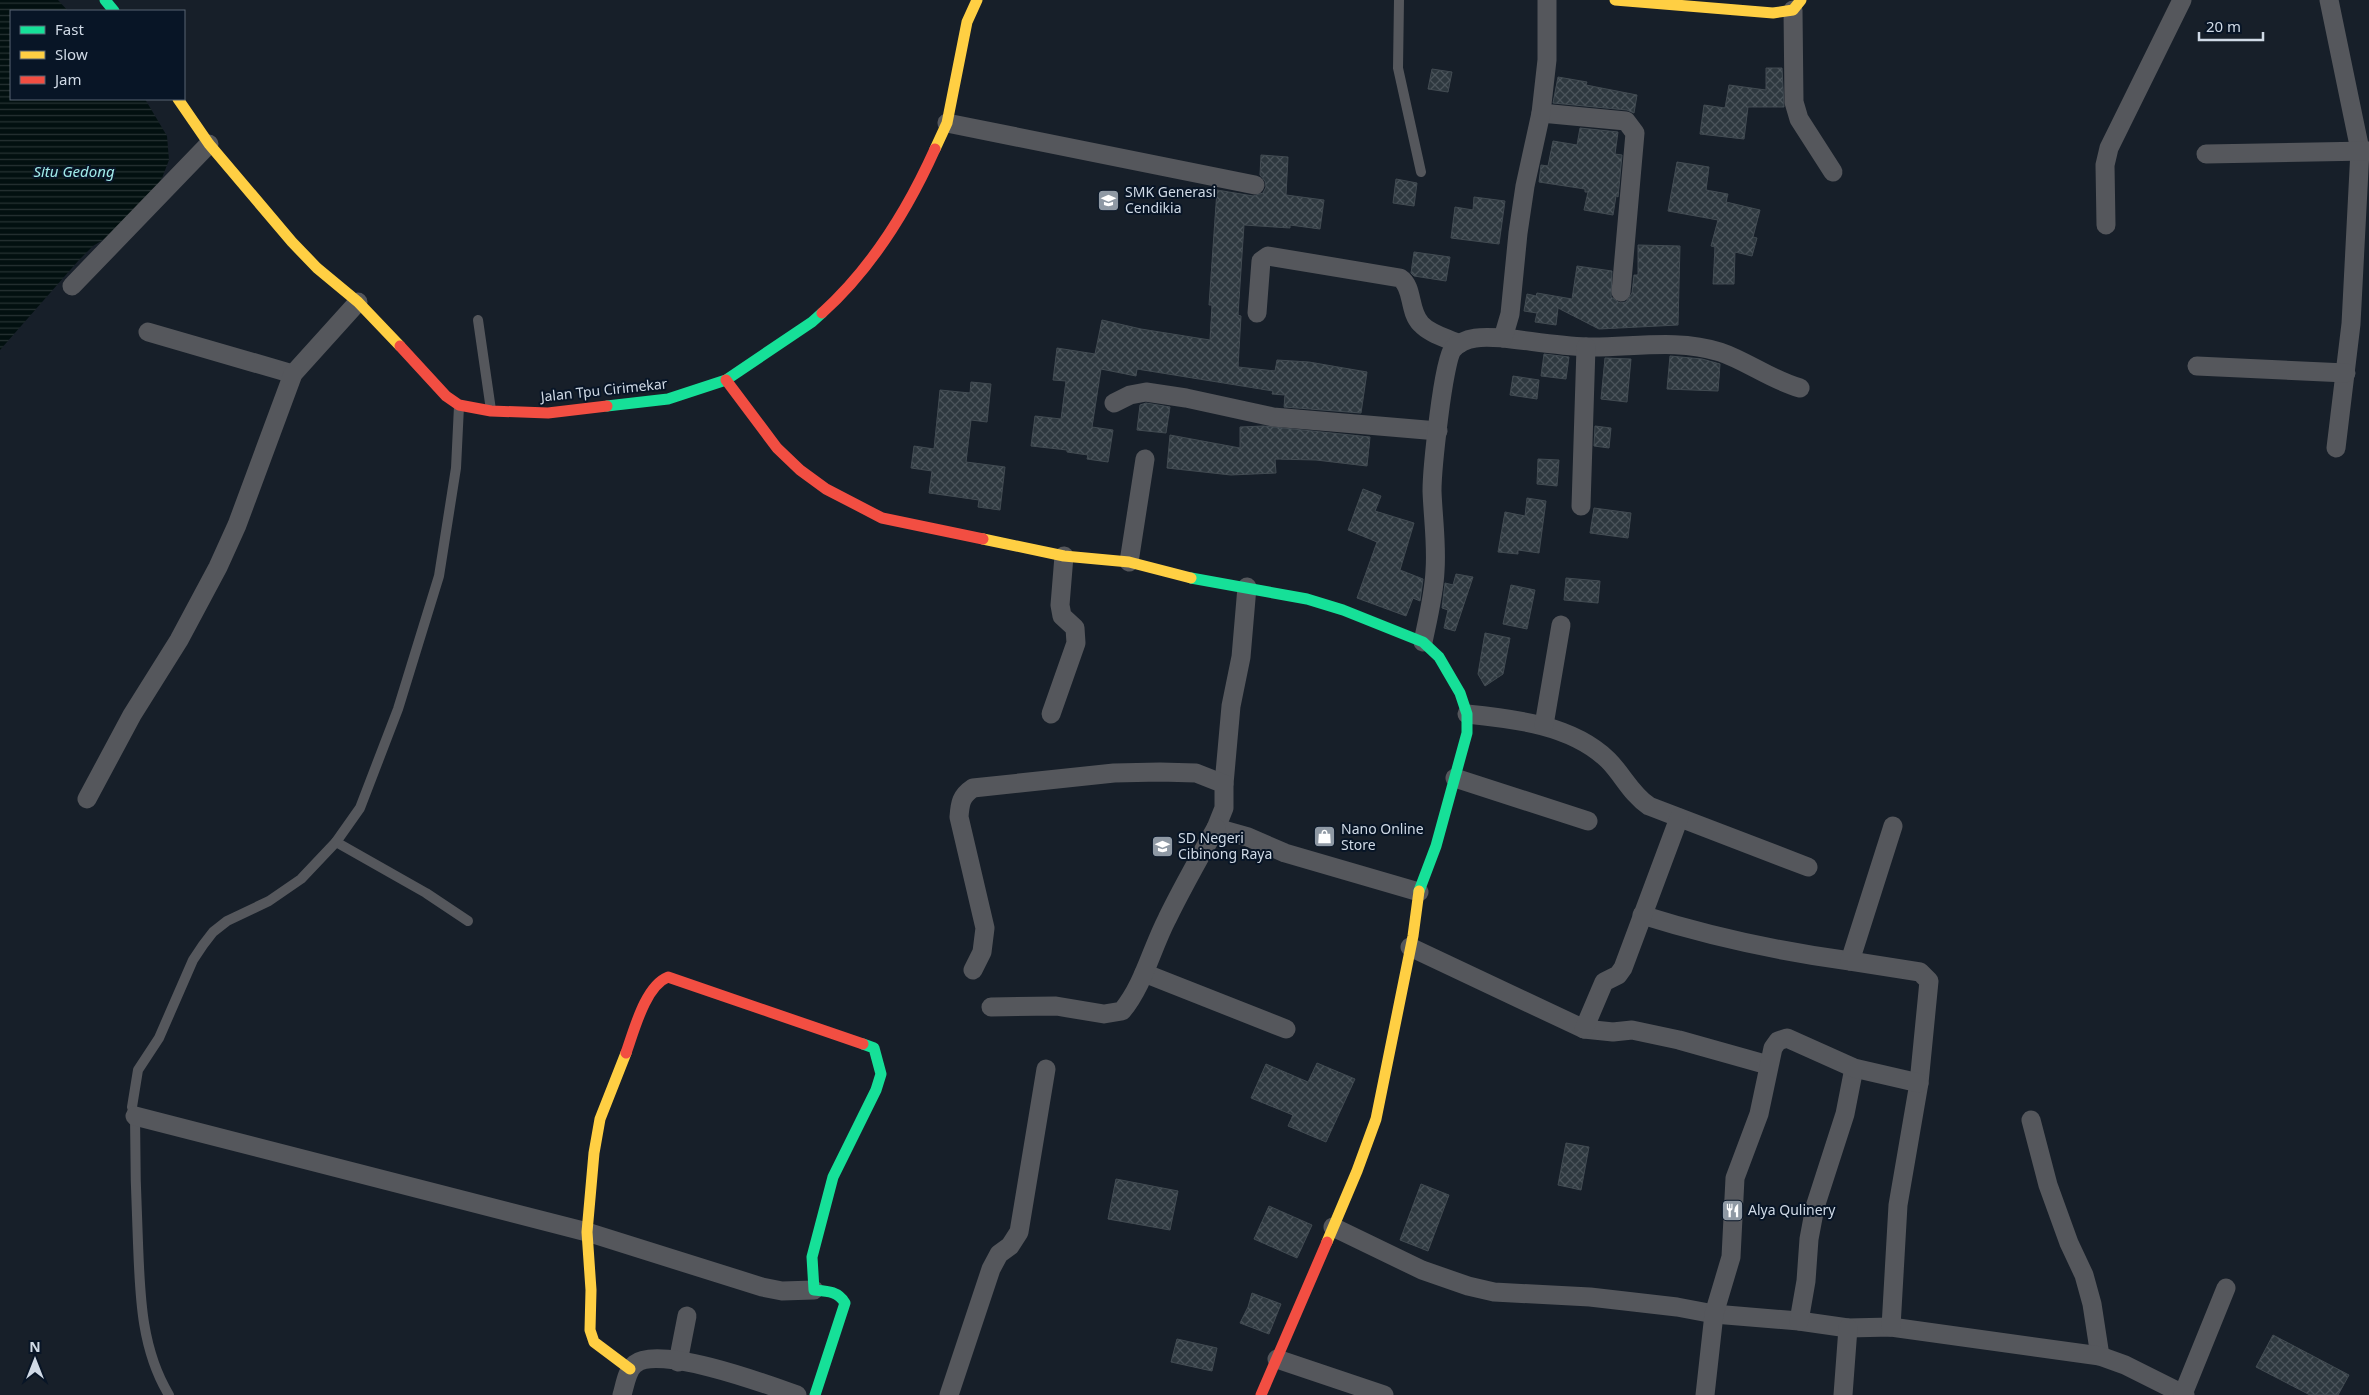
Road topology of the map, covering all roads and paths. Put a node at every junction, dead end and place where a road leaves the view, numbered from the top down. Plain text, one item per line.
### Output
1 (105, 0) edge
2 (977, 0) edge
3 (1398, 0) edge
4 (1547, 0) edge
5 (1615, 0) edge
6 (2182, 0) edge
7 (2330, 0) edge
8 (1644, 2) edge
9 (1797, 5) edge
10 (113, 10) edge
11 (179, 100) edge
12 (1541, 113) junction
13 (947, 123) junction
14 (208, 144) junction
15 (2364, 150) edge
16 (2206, 154) dead end
17 (1422, 172) dead end
18 (1833, 172) dead end
19 (1255, 185) dead end
20 (2106, 225) dead end
21 (72, 286) dead end
22 (1621, 292) dead end
23 (358, 302) junction
24 (1257, 313) dead end
25 (478, 320) dead end
26 (148, 332) dead end
27 (1503, 338) junction
28 (1459, 344) junction
29 (1586, 347) junction
30 (2197, 366) dead end
31 (2346, 372) junction
32 (293, 374) junction
33 (726, 380) junction
34 (1800, 388) dead end
35 (1114, 403) dead end
36 (459, 405) junction
37 (491, 411) junction
38 (1438, 431) junction
39 (2336, 448) dead end
40 (1145, 459) dead end
41 (1581, 506) dead end
42 (1064, 556) junction
43 (1129, 562) junction
44 (1246, 587) junction
45 (1561, 625) dead end
46 (1423, 642) junction
47 (1051, 714) dead end
48 (1467, 714) junction
49 (1544, 725) junction
50 (1455, 778) junction
51 (1224, 784) junction
52 (87, 798) dead end
53 (1679, 818) junction
54 (1588, 821) dead end
55 (1893, 826) dead end
56 (1216, 828) junction
57 (336, 842) junction
58 (1808, 868) dead end
59 (1419, 892) junction
60 (1642, 915) junction
61 (468, 921) dead end
62 (1410, 947) junction
63 (1850, 960) junction
64 (973, 970) dead end
65 (1144, 973) junction
66 (991, 1007) dead end
67 (1286, 1029) dead end
68 (1584, 1029) junction
69 (1768, 1066) junction
70 (1854, 1068) junction
71 (1046, 1069) dead end
72 (1919, 1083) junction
73 (135, 1116) junction
74 (2031, 1120) dead end
75 (1333, 1227) junction
76 (587, 1232) junction
77 (2226, 1288) dead end
78 (814, 1290) junction
79 (1714, 1314) junction
80 (687, 1316) dead end
81 (1799, 1322) junction
82 (1891, 1327) junction
83 (1848, 1328) junction
84 (2100, 1356) junction
85 (1277, 1358) junction
86 (678, 1362) junction
87 (630, 1369) junction
88 (2184, 1394) edge
89 (169, 1395) edge
90 (622, 1395) edge
91 (797, 1395) edge
92 (814, 1395) edge
93 (949, 1395) edge
94 (1262, 1395) edge
95 (1384, 1395) edge
96 (1705, 1395) edge
97 (1843, 1395) edge

1 - 10 street
2 - 13 street, Jalan Tpu Cirimekar
3 - 17 lane
4 - 12 street
5 - 8 street
6 - 20 street
7 - 15 street
8 - 9 street
9 - 18 street
11 - 14 street
12 - 22 street
12 - 27 street
13 - 19 street
13 - 33 street, Jalan Tpu Cirimekar
14 - 21 street
14 - 23 street
15 - 16 street
15 - 31 street
23 - 32 street
23 - 36 street
24 - 28 street
25 - 37 lane
26 - 32 street
27 - 28 street
27 - 29 street
28 - 38 street
29 - 34 street
29 - 41 street
30 - 31 street
31 - 39 street
32 - 52 street
33 - 37 street, Jalan Tpu Cirimekar
33 - 42 street
35 - 38 street
36 - 37 street, Jalan Tpu Cirimekar
36 - 57 lane
38 - 46 street
40 - 43 street
42 - 43 street
42 - 47 street
43 - 44 street
44 - 46 street
44 - 51 street
45 - 49 street
46 - 48 street
48 - 49 street
48 - 50 street
49 - 53 street
50 - 54 street
50 - 59 street
51 - 56 street
51 - 64 street
53 - 58 street
53 - 60 street
55 - 63 street
56 - 59 street
56 - 65 street
57 - 61 lane
57 - 73 lane
59 - 62 street
60 - 63 street
60 - 68 street
62 - 68 street
62 - 75 street
63 - 72 street
65 - 66 street
65 - 67 street
68 - 69 street
69 - 70 street
69 - 79 street
70 - 72 street
70 - 81 street
71 - 93 street
72 - 82 street
73 - 76 street
73 - 89 lane
74 - 84 street
75 - 79 street
75 - 85 street
76 - 78 street
76 - 78 street
76 - 87 street
77 - 88 street
78 - 92 street
79 - 81 street
79 - 96 street
80 - 86 street
81 - 83 street
82 - 83 street
82 - 84 street
83 - 97 street
84 - 88 street
85 - 94 street
85 - 95 street
86 - 87 street
86 - 91 street
87 - 90 street

